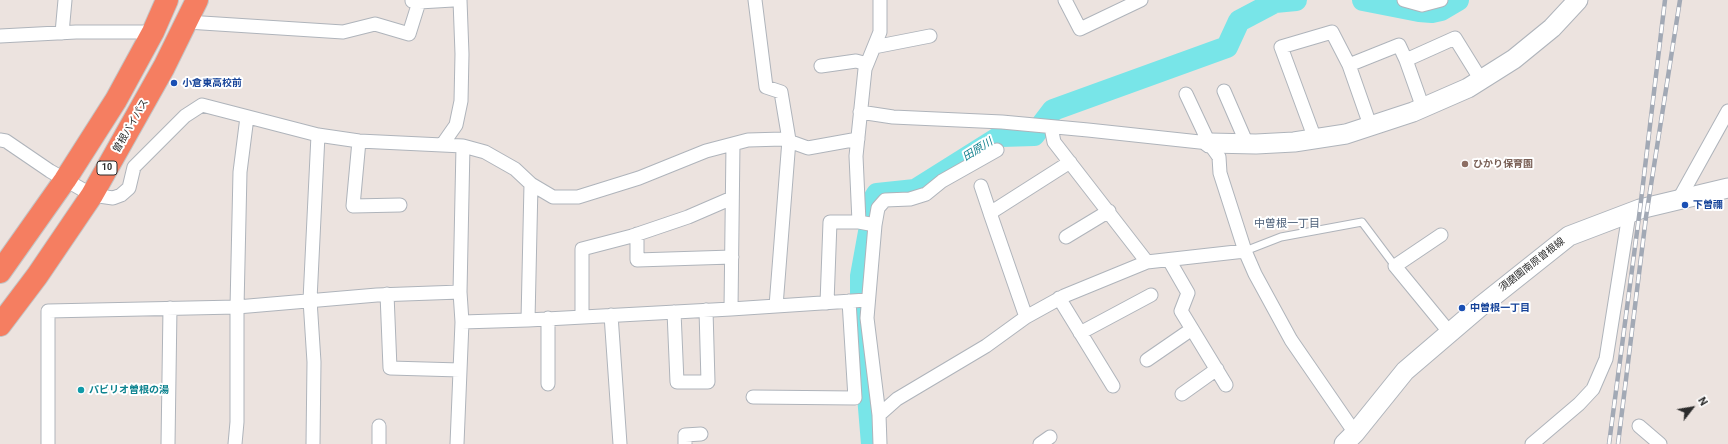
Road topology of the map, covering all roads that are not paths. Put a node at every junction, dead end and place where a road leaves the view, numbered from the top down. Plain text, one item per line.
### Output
1 (65, 0) edge
2 (168, 0) edge
3 (197, 0) edge
4 (453, 0) edge
5 (460, 0) edge
6 (755, 0) edge
7 (880, 0) edge
8 (1065, 0) edge
9 (1141, 0) edge
10 (1404, 0) edge
11 (1441, 0) edge
12 (1578, 0) edge
13 (414, 1) edge
14 (187, 22) junction
15 (153, 32) junction
16 (62, 33) junction
17 (0, 36) edge
18 (930, 36) dead end
19 (874, 47) junction
20 (1406, 60) junction
21 (867, 64) junction
22 (1349, 65) junction
23 (821, 66) dead end
24 (1481, 80) junction
25 (1224, 91) dead end
26 (1186, 94) dead end
27 (1423, 108) junction
28 (1728, 111) edge
29 (860, 112) junction
30 (247, 117) junction
31 (1370, 125) junction
32 (1051, 127) junction
33 (318, 135) junction
34 (2, 138) edge
35 (858, 139) junction
36 (1316, 139) junction
37 (789, 140) junction
38 (359, 141) junction
39 (1209, 143) junction
40 (733, 144) junction
41 (1247, 144) junction
42 (442, 145) junction
43 (463, 146) junction
44 (997, 150) dead end
45 (1070, 162) junction
46 (65, 180) junction
47 (532, 184) junction
48 (981, 186) dead end
49 (1728, 188) edge
50 (92, 194) junction
51 (732, 198) junction
52 (1679, 199) junction
53 (400, 206) dead end
54 (1109, 211) junction
55 (990, 213) junction
56 (1629, 214) junction
57 (859, 222) junction
58 (874, 225) junction
59 (637, 234) junction
60 (1441, 235) dead end
61 (1066, 237) dead end
62 (1244, 251) junction
63 (732, 257) junction
64 (1169, 260) junction
65 (1147, 262) junction
66 (1395, 266) junction
67 (0, 272) edge
68 (460, 292) junction
69 (387, 294) junction
70 (1151, 295) dead end
71 (1059, 298) junction
72 (310, 300) junction
73 (867, 300) junction
74 (849, 301) junction
75 (827, 303) junction
76 (776, 306) junction
77 (237, 307) junction
78 (170, 308) junction
79 (706, 310) junction
80 (731, 310) junction
81 (674, 312) junction
82 (611, 315) junction
83 (582, 316) junction
84 (1026, 317) junction
85 (548, 318) junction
86 (528, 320) junction
87 (462, 322) junction
88 (0, 325) edge
89 (1192, 329) junction
90 (1080, 333) junction
91 (1450, 333) junction
92 (1147, 360) dead end
93 (1217, 369) junction
94 (460, 370) junction
95 (548, 384) dead end
96 (1226, 384) dead end
97 (1113, 386) dead end
98 (1182, 394) dead end
99 (876, 395) junction
100 (753, 397) dead end
101 (855, 398) junction
102 (879, 415) junction
103 (379, 426) dead end
104 (1639, 426) dead end
105 (701, 434) dead end
106 (1349, 438) edge
107 (48, 444) edge
108 (168, 444) edge
109 (235, 444) edge
110 (313, 444) edge
111 (379, 444) edge
112 (457, 444) edge
113 (620, 444) edge
114 (685, 444) edge
115 (880, 444) edge
116 (1532, 444) edge
117 (1660, 444) edge

1 - 16 street
2 - 15 highway
3 - 14 highway, 曽根バイパス / 10
4 - 13 street
5 - 42 street
6 - 37 street
7 - 19 street
8 - 9 street
10 - 11 street
12 - 24 main road
13 - 14 street
14 - 50 highway, 曽根バイパス / 10
15 - 16 street
15 - 46 highway
16 - 17 street
18 - 19 street
19 - 21 street
20 - 22 street
20 - 24 street
20 - 27 street
21 - 23 street
21 - 29 street
22 - 31 street
22 - 36 street
24 - 27 main road
25 - 41 street
26 - 39 street
27 - 31 main road
28 - 52 street
29 - 32 street
29 - 35 street
30 - 33 street
30 - 50 street
30 - 77 street
31 - 36 main road
32 - 39 street
32 - 45 street
33 - 38 street
33 - 72 street
34 - 46 street
35 - 37 street
35 - 57 street
36 - 41 main road
37 - 40 street
37 - 76 street
38 - 42 street
38 - 53 street
39 - 41 main road
39 - 62 street
40 - 47 street
40 - 51 street
42 - 43 street
43 - 47 street
43 - 68 street
44 - 58 street
45 - 54 street
45 - 55 street
46 - 50 street
46 - 67 highway
47 - 86 street
48 - 55 street
49 - 52 main road, 須磨園南原曽根線
50 - 88 highway, 曽根バイパス / 10
51 - 59 street
51 - 63 street
52 - 56 main road, 須磨園南原曽根線
54 - 61 street
54 - 65 street
55 - 84 street
56 - 91 main road, 須磨園南原曽根線
56 - 116 street
57 - 58 street
57 - 75 street
58 - 73 street
59 - 63 street
59 - 83 street
60 - 66 street
62 - 64 street
62 - 66 lane
62 - 106 street
63 - 80 street
64 - 65 street
64 - 89 street
65 - 71 street
66 - 91 street
68 - 69 street
68 - 87 street
69 - 72 street
69 - 94 street
70 - 90 street
71 - 84 street
71 - 90 street
72 - 77 street
72 - 110 street
73 - 74 street
73 - 99 street
74 - 75 street
74 - 101 street
75 - 76 street
76 - 80 street
77 - 78 street
77 - 109 street
78 - 107 street
78 - 108 street
79 - 80 street
79 - 81 street
79 - 81 street
81 - 82 street
82 - 83 street
82 - 113 street
83 - 85 street
84 - 102 street
85 - 86 street
85 - 95 street
86 - 87 street
87 - 94 street
89 - 92 street
89 - 93 street
90 - 97 street
91 - 106 main road, 須磨園南原曽根線
93 - 96 street
93 - 98 street
94 - 112 street
99 - 101 street
99 - 102 street
100 - 101 street
102 - 115 street
103 - 111 street
104 - 117 street
105 - 114 street

